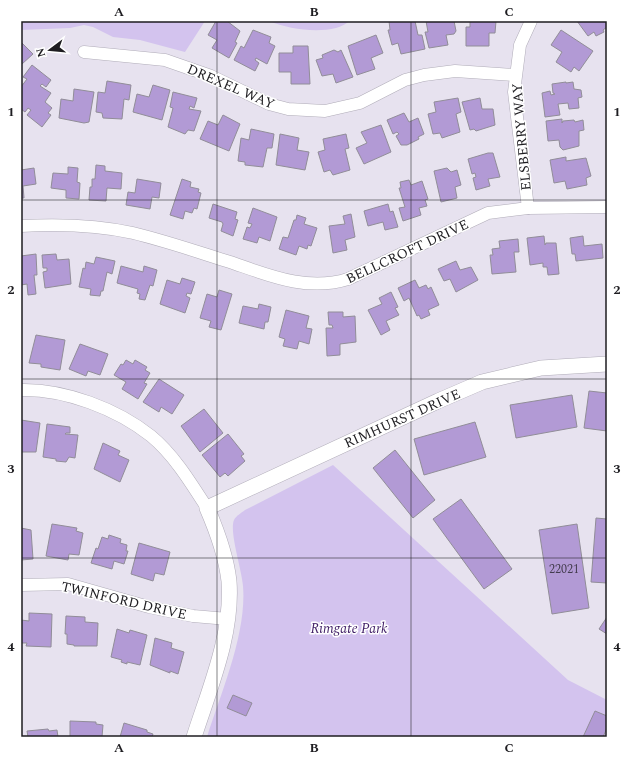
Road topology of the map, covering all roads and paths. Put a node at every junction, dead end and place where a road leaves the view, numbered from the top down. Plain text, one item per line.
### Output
1 (531, 21) edge
2 (84, 52) dead end
3 (515, 75) junction
4 (607, 207) edge
5 (528, 208) junction
6 (21, 226) edge
7 (607, 364) edge
8 (21, 390) edge
9 (207, 508) junction
10 (21, 585) edge
11 (228, 618) junction
12 (194, 737) edge

1 - 3 street, ELSBERRY WAY
2 - 3 street, DREXEL WAY
3 - 5 street, ELSBERRY WAY
4 - 5 street, BELLCROFT DRIVE
5 - 6 street, BELLCROFT DRIVE
7 - 9 street, RIMHURST DRIVE
8 - 9 street
9 - 11 street
10 - 11 street, TWINFORD DRIVE
11 - 12 street

